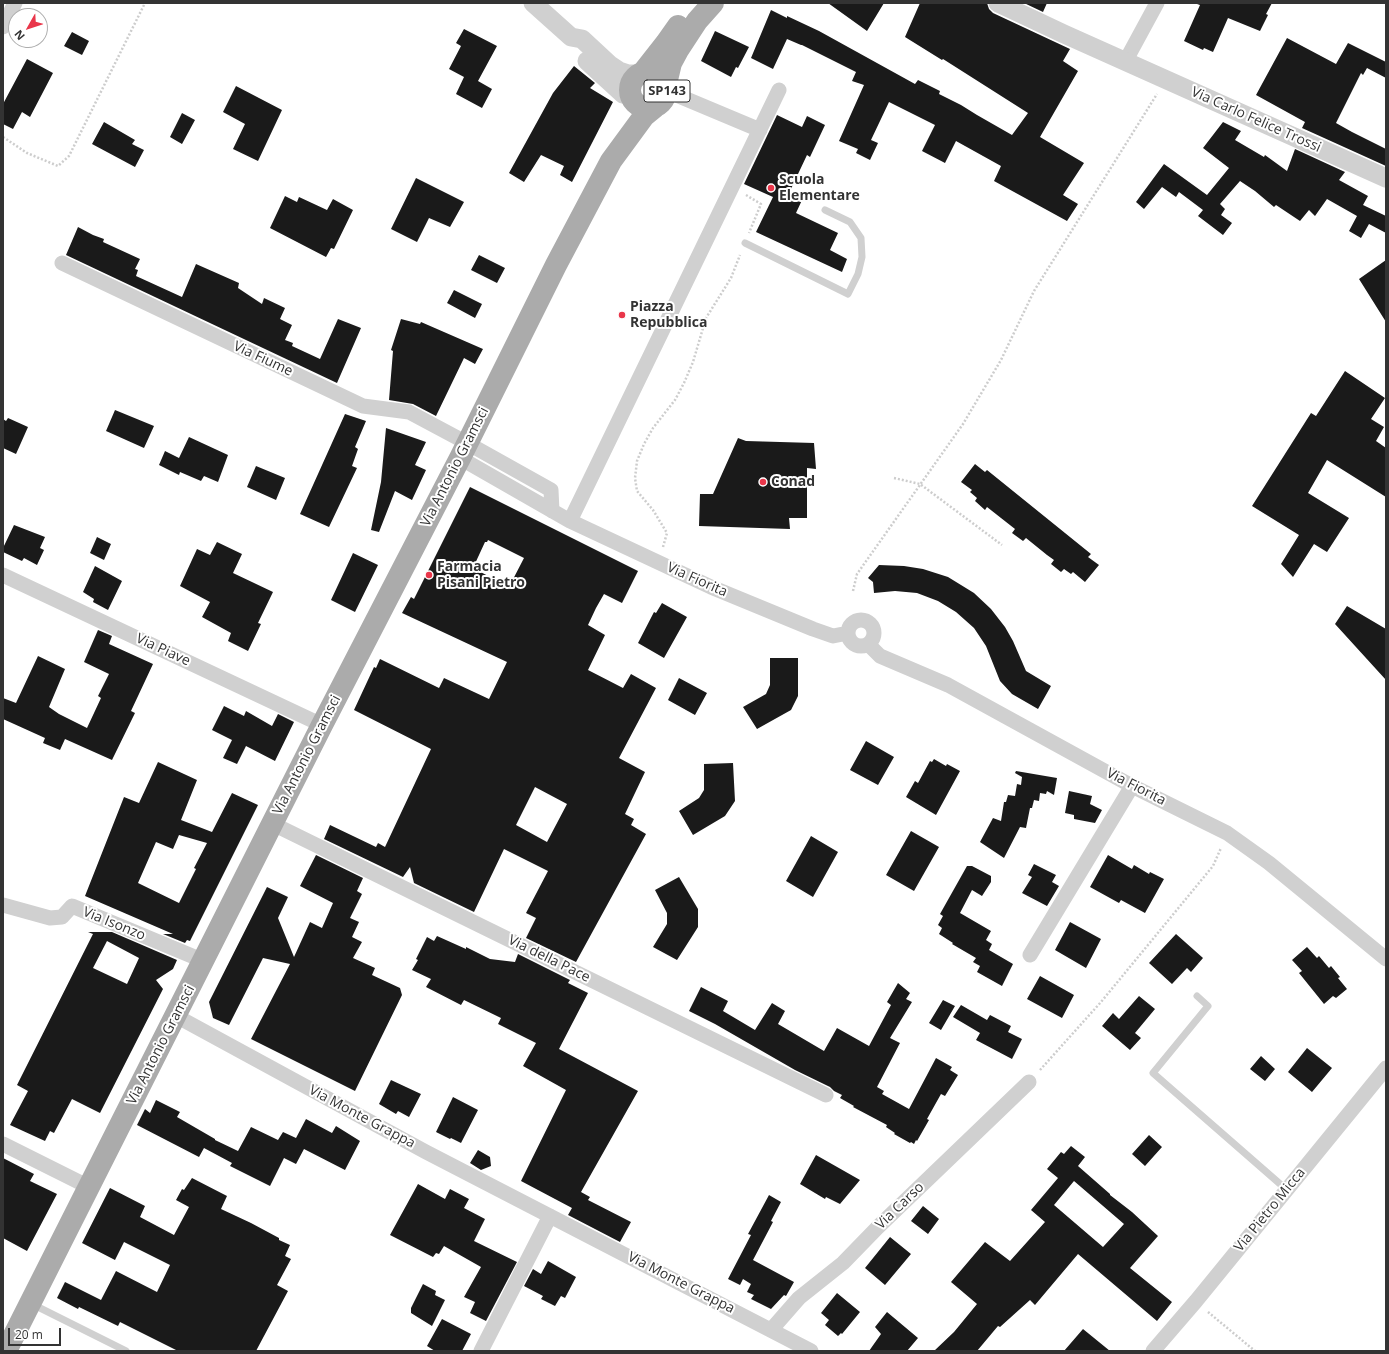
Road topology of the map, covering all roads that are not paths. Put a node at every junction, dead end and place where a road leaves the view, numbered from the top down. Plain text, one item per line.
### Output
1 (15, 3) edge
2 (533, 3) edge
3 (695, 3) edge
4 (713, 3) edge
5 (998, 3) edge
6 (1157, 3) edge
7 (3, 26) edge
8 (571, 37) junction
9 (1125, 62) junction
10 (641, 73) junction
11 (779, 90) dead end
12 (663, 94) junction
13 (631, 96) junction
14 (760, 130) junction
15 (611, 161) junction
16 (1386, 178) edge
17 (825, 210) dead end
18 (745, 243) road end
19 (62, 263) dead end
20 (463, 450) junction
21 (570, 521) junction
22 (3, 575) edge
23 (848, 633) junction
24 (868, 644) junction
25 (322, 725) junction
26 (1132, 786) junction
27 (273, 824) junction
28 (3, 906) edge
29 (1030, 955) dead end
30 (1386, 959) edge
31 (204, 961) junction
32 (1197, 996) dead end
33 (176, 1016) junction
34 (1386, 1068) edge
35 (1029, 1082) road end
36 (826, 1095) dead end
37 (3, 1144) edge
38 (90, 1187) junction
39 (1287, 1190) junction
40 (550, 1216) junction
41 (30, 1304) junction
42 (772, 1330) junction
43 (7, 1342) edge
44 (126, 1351) edge
45 (481, 1351) edge
46 (811, 1351) edge
47 (1153, 1351) edge

1 - 7 street
2 - 8 street
3 - 10 main road, SP143
4 - 12 main road, SP143
5 - 9 street, Via Carlo Felice Trossi
6 - 9 street
8 - 10 street
8 - 13 street
9 - 16 street, Via Carlo Felice Trossi
10 - 12 main road, SP143
10 - 13 main road, SP143
11 - 14 street
12 - 13 main road, SP143
12 - 14 street
12 - 15 main road, Via Antonio Gramsci / SP143
13 - 15 main road, Via Antonio Gramsci / SP143
14 - 21 street
15 - 20 main road, Via Antonio Gramsci
17 - 18 lane
19 - 20 street, Via Fiume
20 - 21 street, Via Fiorita
20 - 25 main road, Via Antonio Gramsci
21 - 23 street, Via Fiorita
22 - 25 street, Via Piave
23 - 24 street
23 - 24 street
24 - 26 street, Via Fiorita
25 - 27 main road, Via Antonio Gramsci
26 - 29 street
26 - 30 street, Via Fiorita
27 - 31 main road, Via Antonio Gramsci
27 - 36 street, Via della Pace
28 - 31 street, Via Isonzo
31 - 33 main road, Via Antonio Gramsci
32 - 39 lane
33 - 38 main road, Via Antonio Gramsci
33 - 40 street, Via Monte Grappa
34 - 39 street, Via Pietro Micca
35 - 42 street, Via Carso
37 - 38 street
38 - 41 main road, Via Antonio Gramsci
39 - 47 street, Via Pietro Micca
40 - 42 street, Via Monte Grappa
40 - 45 street
41 - 43 main road, Via Antonio Gramsci
41 - 44 lane
42 - 46 street, Via Monte Grappa

